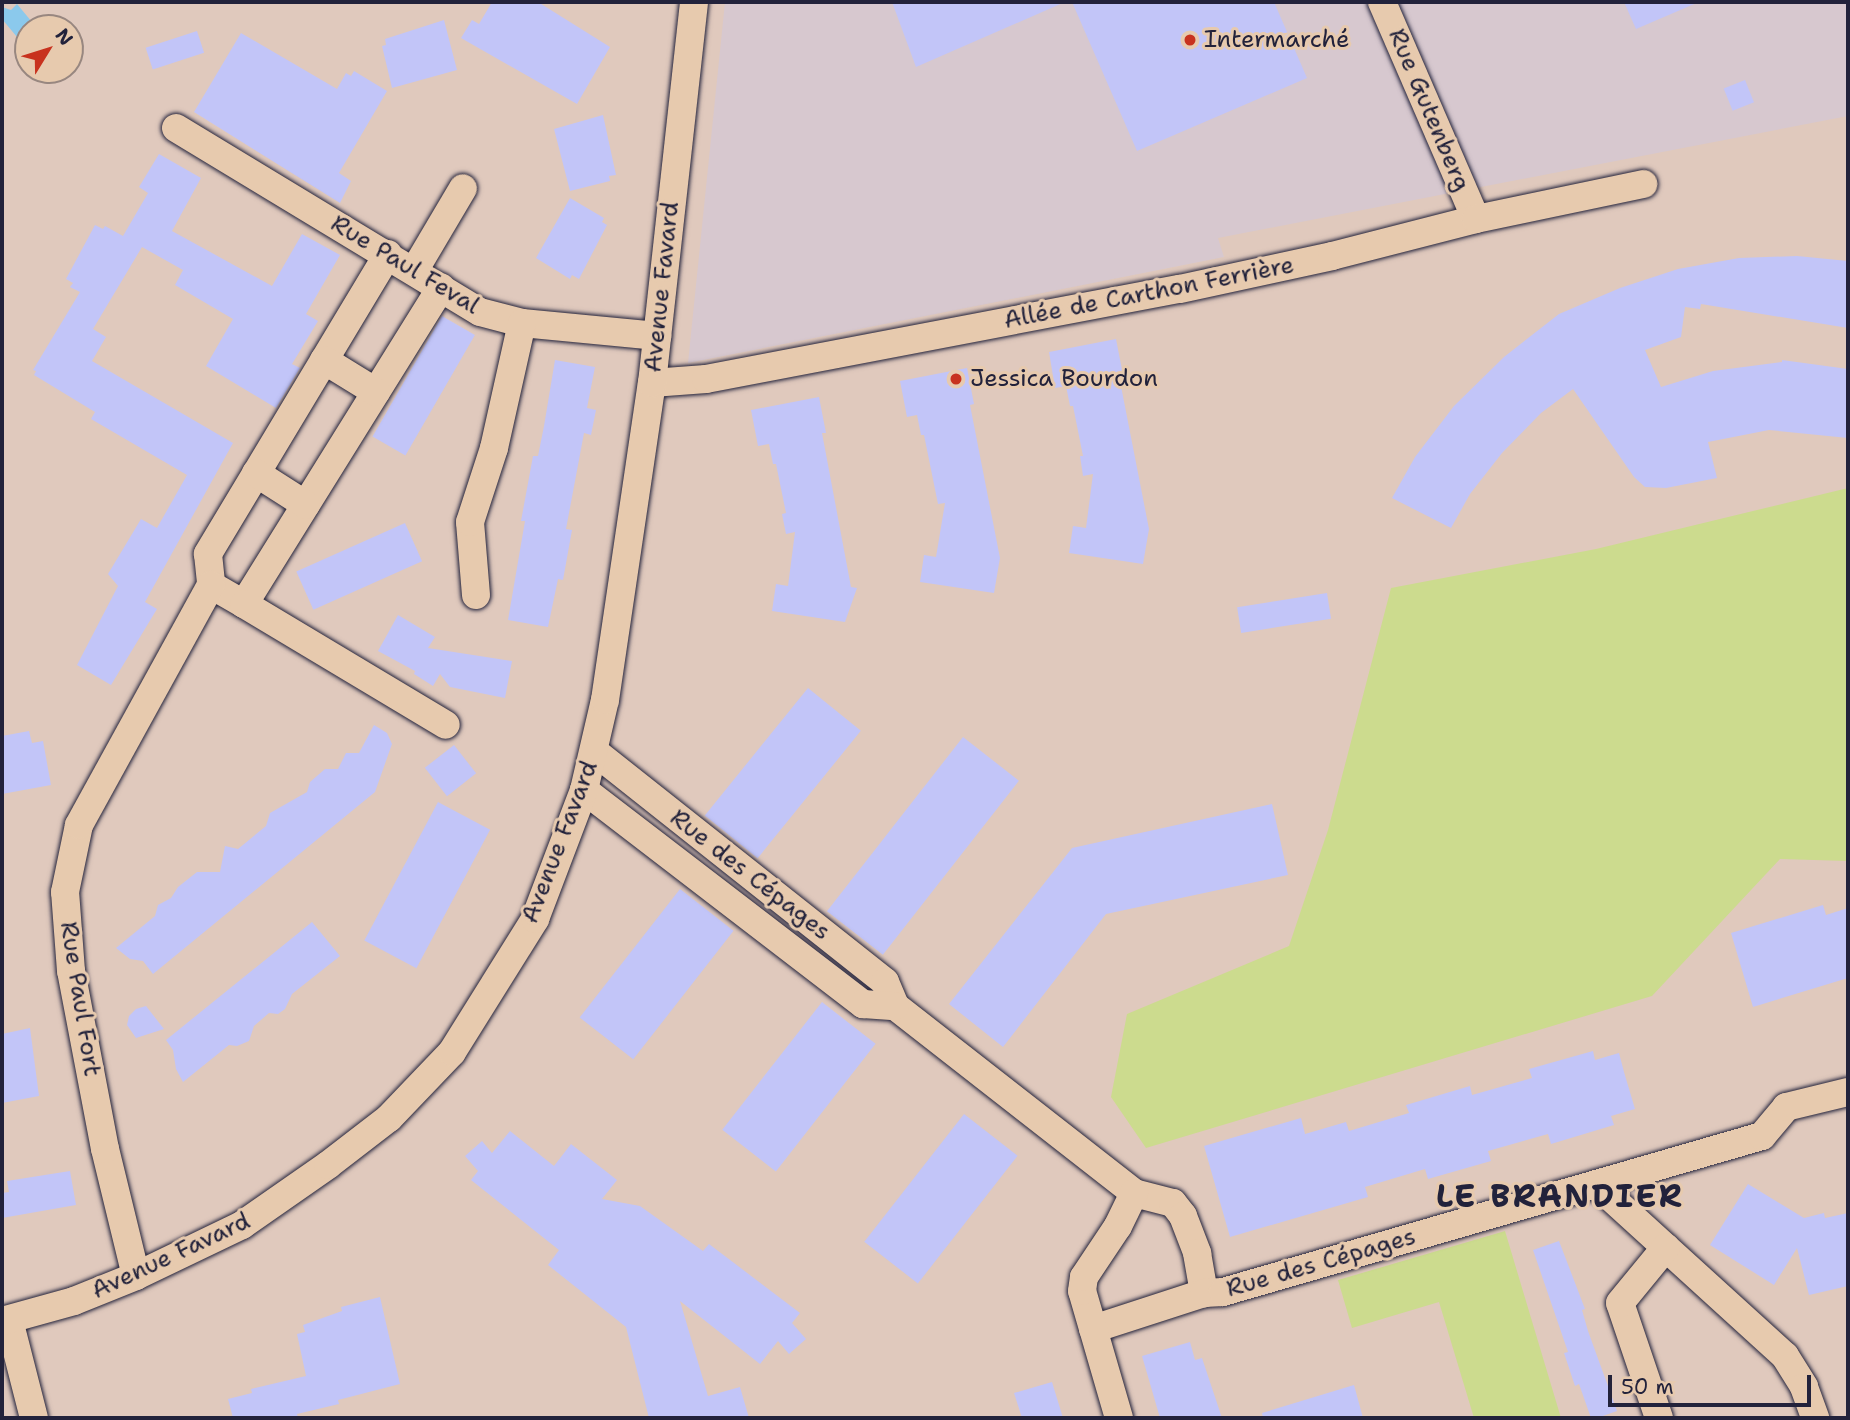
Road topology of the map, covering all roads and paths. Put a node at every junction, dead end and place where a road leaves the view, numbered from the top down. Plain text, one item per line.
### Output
1 (694, 2) edge
2 (1382, 2) edge
3 (176, 128) dead end
4 (1643, 184) dead end
5 (463, 188) dead end
6 (1476, 219) junction
7 (388, 254) junction
8 (414, 271) junction
9 (441, 287) junction
10 (522, 323) junction
11 (657, 336) junction
12 (324, 360) junction
13 (652, 383) junction
14 (376, 391) junction
15 (256, 473) junction
16 (306, 505) junction
17 (211, 585) junction
18 (476, 595) dead end
19 (244, 604) junction
20 (446, 725) dead end
21 (595, 752) junction
22 (584, 790) junction
23 (895, 1006) junction
24 (1848, 1092) edge
25 (1597, 1185) junction
26 (1134, 1193) junction
27 (1666, 1247) junction
28 (136, 1276) junction
29 (1204, 1293) junction
30 (5, 1321) edge
31 (1093, 1329) junction
32 (34, 1418) edge
33 (1119, 1418) edge
34 (1659, 1418) edge
35 (1815, 1418) edge

1 - 11 street, Avenue Favard
2 - 6 street, Rue Gutenberg
3 - 7 street, Rue Paul Feval
4 - 6 street, Allée de Carthon Ferrière
5 - 8 street
6 - 13 street, Allée de Carthon Ferrière
7 - 8 street, Rue Paul Feval
7 - 12 street
8 - 9 street, Rue Paul Feval
9 - 10 street, Rue Paul Feval
9 - 14 street
10 - 11 street, Rue Paul Feval
10 - 18 street
11 - 13 street, Avenue Favard
12 - 14 street
12 - 15 street
13 - 21 street, Avenue Favard
14 - 16 street
15 - 16 street
15 - 17 street
16 - 19 street
17 - 19 street
17 - 28 street, Rue Paul Fort
19 - 20 street
21 - 22 street, Avenue Favard
21 - 23 street, Rue des Cépages
22 - 23 street, Rue des Cépages
22 - 28 street, Avenue Favard
23 - 26 street, Rue des Cépages
24 - 25 street, Rue des Cépages
25 - 27 street
25 - 29 street, Rue des Cépages
26 - 29 street, Rue des Cépages
26 - 31 street
27 - 34 street
27 - 35 street
28 - 30 street, Avenue Favard
29 - 31 street
30 - 32 street
31 - 33 street

